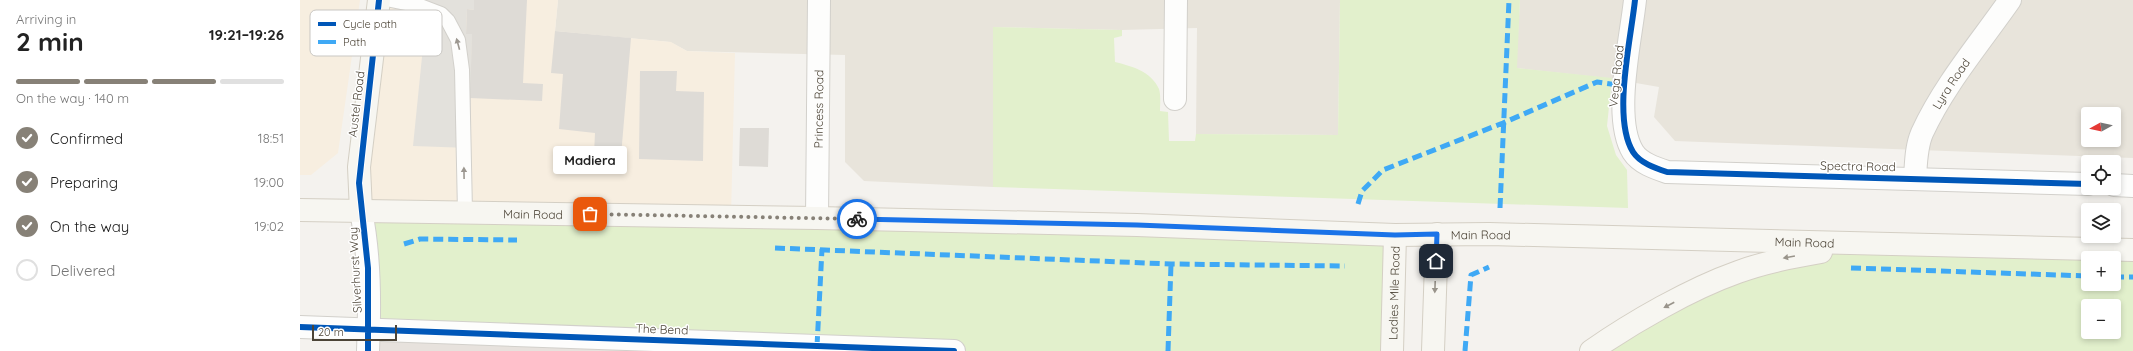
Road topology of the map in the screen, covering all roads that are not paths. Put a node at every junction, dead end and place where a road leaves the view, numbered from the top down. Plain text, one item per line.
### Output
1 (379, 0) edge
2 (390, 0) edge
3 (820, 0) edge
4 (1176, 0) edge
5 (1636, 0) edge
6 (2010, 0) edge
7 (378, 10) edge
8 (430, 10) edge
9 (442, 15) edge
10 (372, 56) edge
11 (1175, 99) dead end
12 (1634, 153) joint
13 (1915, 178) junction
14 (2081, 184) edge
15 (2121, 185) edge
16 (2133, 186) edge
17 (300, 210) edge
18 (361, 211) junction
19 (465, 212) junction
20 (817, 218) junction
21 (1437, 234) junction
22 (1395, 235) junction
23 (1898, 244) junction
24 (2133, 250) edge
25 (300, 327) edge
26 (368, 330) junction
27 (590, 344) edge
28 (802, 348) edge
29 (368, 351) edge
30 (954, 351) edge
31 (1392, 351) edge
32 (1433, 351) edge
33 (1591, 351) edge

1 - 7 main road, Austel Road
8 -> 2 lane
3 - 20 street, Princess Road
4 - 11 street
5 - 12 street, Vega Road
6 - 13 street, Lyra Road
19 -> 9 lane
10 - 18 main road, Austel Road
12 - 13 street, Spectra Road
13 - 14 street, Spectra Road
15 - 16 street
17 - 18 main road, Main Road
18 - 19 main road, Main Road
18 - 26 street, Silverhurst Way
19 - 20 main road, Main Road
20 - 22 main road, Main Road
21 - 22 main road, Main Road
21 - 23 main road, Main Road
21 -> 32 main road
22 - 31 main road, Ladies Mile Road
23 - 24 main road, Main Road
23 -> 33 main road
25 - 26 street, The Bend
26 - 27 street, The Bend
26 - 29 street, Silverhurst Way
27 - 28 street, The Bend
28 - 30 street, The Bend

